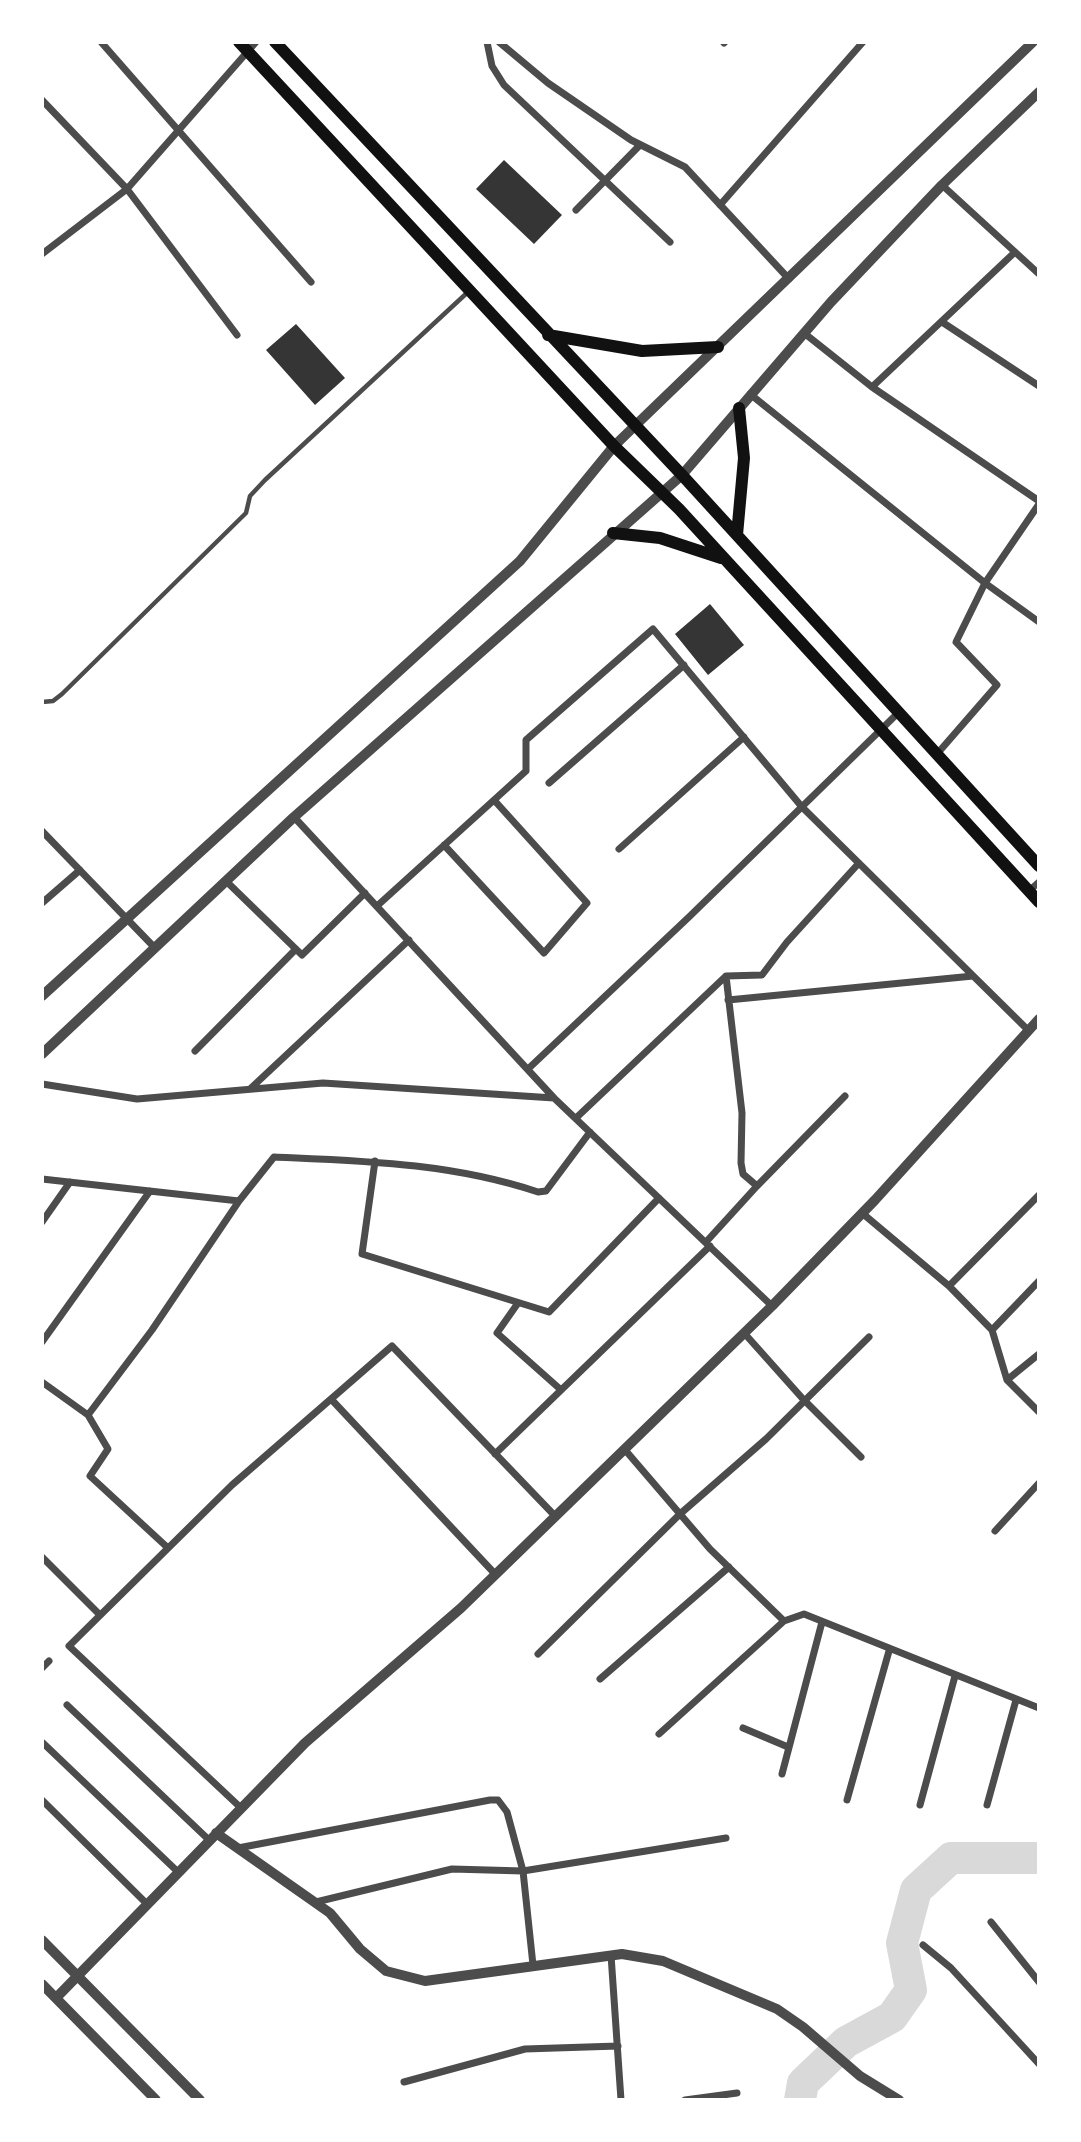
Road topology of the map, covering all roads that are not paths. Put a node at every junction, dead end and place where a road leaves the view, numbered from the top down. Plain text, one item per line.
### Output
1 (101, 42) edge
2 (275, 42) edge
3 (487, 42) edge
4 (499, 42) edge
5 (863, 42) edge
6 (1033, 42) edge
7 (248, 45) edge
8 (1039, 92) edge
9 (42, 100) edge
10 (178, 131) junction
11 (640, 145) junction
12 (605, 180) junction
13 (942, 185) junction
14 (127, 189) junction
15 (720, 205) junction
16 (576, 210) dead end
17 (670, 243) dead end
18 (1015, 252) junction
19 (42, 254) edge
20 (1039, 274) edge
21 (789, 279) junction
22 (311, 282) dead end
23 (470, 290) junction
24 (942, 322) junction
25 (804, 333) junction
26 (237, 335) dead end
27 (548, 335) junction
28 (718, 347) junction
29 (1039, 386) edge
30 (872, 387) junction
31 (750, 394) junction
32 (739, 408) junction
33 (634, 427) junction
34 (614, 446) junction
35 (682, 475) junction
36 (662, 493) junction
37 (1039, 503) edge
38 (613, 533) junction
39 (737, 535) junction
40 (721, 558) junction
41 (985, 583) junction
42 (1039, 622) edge
43 (684, 665) junction
44 (42, 702) edge
45 (899, 712) junction
46 (880, 731) junction
47 (744, 737) junction
48 (937, 754) junction
49 (549, 783) dead end
50 (494, 800) junction
51 (802, 807) junction
52 (294, 817) junction
53 (42, 831) edge
54 (444, 845) junction
55 (619, 849) dead end
56 (859, 863) junction
57 (1039, 866) edge
58 (79, 870) junction
59 (226, 881) junction
60 (1034, 887) edge
61 (365, 893) junction
62 (1039, 902) edge
63 (42, 903) edge
64 (377, 906) junction
65 (125, 917) junction
66 (409, 940) junction
67 (155, 948) junction
68 (296, 949) junction
69 (726, 976) junction
70 (973, 976) junction
71 (42, 996) edge
72 (729, 1000) junction
73 (1039, 1019) edge
74 (1029, 1031) junction
75 (195, 1051) dead end
76 (42, 1054) edge
77 (528, 1069) junction
78 (42, 1084) edge
79 (250, 1089) junction
80 (845, 1096) dead end
81 (554, 1098) junction
82 (576, 1118) junction
83 (590, 1132) junction
84 (375, 1161) junction
85 (42, 1179) edge
86 (70, 1182) junction
87 (757, 1186) junction
88 (150, 1191) junction
89 (1039, 1195) edge
90 (659, 1198) junction
91 (239, 1201) junction
92 (862, 1213) junction
93 (42, 1222) edge
94 (708, 1244) junction
95 (1039, 1281) edge
96 (949, 1286) junction
97 (518, 1303) junction
98 (772, 1306) junction
99 (992, 1330) junction
100 (745, 1334) junction
101 (869, 1337) dead end
102 (42, 1342) edge
103 (1039, 1354) edge
104 (1007, 1380) junction
105 (42, 1382) edge
106 (560, 1390) junction
107 (331, 1399) junction
108 (803, 1399) junction
109 (1039, 1412) edge
110 (88, 1415) junction
111 (626, 1451) junction
112 (495, 1454) junction
113 (861, 1457) dead end
114 (1037, 1488) edge
115 (680, 1514) junction
116 (556, 1517) junction
117 (995, 1531) dead end
118 (168, 1548) junction
119 (42, 1557) edge
120 (729, 1567) junction
121 (496, 1574) junction
122 (100, 1615) junction
123 (784, 1621) junction
124 (822, 1622) junction
125 (889, 1651) junction
126 (537, 1654) dead end
127 (48, 1661) dead end
128 (42, 1668) edge
129 (955, 1676) junction
130 (600, 1679) dead end
131 (1016, 1700) junction
132 (67, 1704) dead end
133 (1039, 1708) edge
134 (743, 1728) dead end
135 (659, 1734) dead end
136 (43, 1743) edge
137 (788, 1747) junction
138 (782, 1774) dead end
139 (42, 1800) edge
140 (847, 1800) dead end
141 (920, 1805) dead end
142 (986, 1805) dead end
143 (241, 1808) junction
144 (212, 1837) junction
145 (726, 1838) dead end
146 (238, 1848) junction
147 (523, 1871) junction
148 (178, 1872) junction
149 (316, 1902) junction
150 (146, 1903) junction
151 (991, 1922) dead end
152 (42, 1940) edge
153 (923, 1945) dead end
154 (611, 1955) junction
155 (533, 1965) junction
156 (78, 1975) junction
157 (1039, 1982) edge
158 (42, 1984) edge
159 (55, 1998) junction
160 (618, 2046) junction
161 (1039, 2064) edge
162 (404, 2082) dead end
163 (737, 2093) dead end
164 (156, 2100) edge
165 (200, 2100) edge
166 (621, 2100) edge
167 (685, 2100) edge
168 (899, 2100) edge

1 - 10 street
2 - 27 main road
3 - 12 street
4 - 11 street
5 - 15 street
6 - 21 street
7 - 10 street
7 - 23 main road
8 - 13 street
9 - 14 street
10 - 14 street
10 - 22 street
11 - 12 street
11 - 15 street
12 - 16 street
12 - 17 street
13 - 18 street
13 - 25 street
14 - 19 street
14 - 26 street
15 - 21 street
18 - 20 street
18 - 24 street
21 - 28 street
23 - 34 main road
23 - 44 lane
24 - 29 street
24 - 30 street
25 - 30 street
25 - 31 street
27 - 28 main road
27 - 33 main road
28 - 33 street
30 - 37 street
31 - 32 street
31 - 41 street
32 - 35 street
32 - 39 main road
33 - 34 street
33 - 35 main road
34 - 36 main road
34 - 65 street
35 - 36 street
35 - 39 main road
36 - 38 street
36 - 40 main road
37 - 41 street
38 - 40 main road
38 - 52 street
39 - 45 main road
40 - 46 main road
41 - 42 street
41 - 48 street
43 - 47 street
43 - 49 street
43 - 50 street
45 - 46 street
45 - 48 main road
46 - 51 street
46 - 60 main road
47 - 51 street
47 - 55 street
48 - 57 main road
50 - 54 street
50 - 54 street
51 - 56 street
51 - 77 street
52 - 59 street
52 - 61 street
53 - 58 street
54 - 64 street
56 - 69 street
56 - 70 street
58 - 63 street
58 - 65 street
59 - 67 street
59 - 68 street
60 - 62 main road
61 - 64 street
61 - 68 street
64 - 66 street
65 - 67 street
65 - 71 street
66 - 77 street
66 - 79 street
67 - 76 street
68 - 75 street
69 - 72 street
69 - 82 street
70 - 72 street
70 - 74 street
72 - 87 street
73 - 74 street
74 - 92 street
77 - 81 street
78 - 79 street
79 - 81 street
80 - 87 street
81 - 82 street
82 - 83 street
83 - 84 street
83 - 90 street
84 - 91 street
84 - 97 street
85 - 86 street
86 - 88 street
86 - 93 street
87 - 94 street
88 - 91 street
88 - 102 street
89 - 96 street
90 - 94 street
90 - 97 street
91 - 110 street
92 - 96 street
92 - 98 street
94 - 98 street
94 - 106 street
95 - 99 street
96 - 99 street
97 - 106 street
98 - 100 street
99 - 104 street
100 - 108 street
100 - 111 street
101 - 108 street
103 - 104 street
104 - 109 street
105 - 110 street
106 - 112 street
107 - 112 street
107 - 118 street
107 - 121 street
108 - 113 street
108 - 115 street
110 - 118 street
111 - 115 street
111 - 116 street
112 - 116 street
114 - 117 street
115 - 120 street
115 - 126 street
116 - 121 street
118 - 122 street
119 - 122 street
120 - 123 street
120 - 130 street
121 - 143 street
122 - 143 street
123 - 124 street
123 - 135 street
124 - 125 street
124 - 137 street
125 - 129 street
125 - 140 street
127 - 128 street
129 - 131 street
129 - 141 street
131 - 133 street
131 - 142 street
132 - 144 street
134 - 137 street
136 - 148 street
137 - 138 street
139 - 150 street
143 - 144 street
144 - 146 street
144 - 148 street
145 - 147 street
146 - 147 street
146 - 149 street
147 - 149 street
147 - 155 street
148 - 150 street
149 - 155 street
150 - 156 street
151 - 157 street
152 - 156 street
153 - 161 street
154 - 155 street
154 - 160 street
154 - 168 street
156 - 159 street
156 - 165 street
158 - 159 street
159 - 164 street
160 - 162 street
160 - 166 street
163 - 167 street

